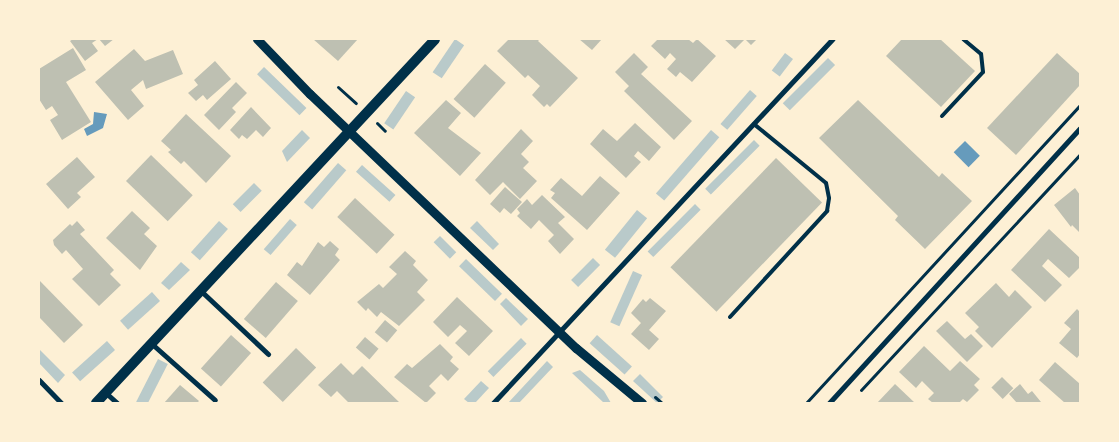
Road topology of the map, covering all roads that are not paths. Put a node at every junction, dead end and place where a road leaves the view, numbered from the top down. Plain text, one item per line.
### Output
1 (257, 39) edge
2 (435, 39) edge
3 (833, 39) edge
4 (963, 39) edge
5 (942, 116) dead end
6 (754, 124) junction
7 (1080, 128) edge
8 (349, 132) junction
9 (201, 291) junction
10 (730, 317) dead end
11 (560, 332) junction
12 (152, 344) junction
13 (268, 354) dead end
14 (39, 380) edge
15 (106, 393) junction
16 (215, 400) dead end
17 (61, 403) edge
18 (96, 403) edge
19 (117, 403) edge
20 (493, 403) edge
21 (642, 403) edge
22 (829, 403) edge

1 - 8 street
2 - 8 main road
3 - 6 street
4 - 5 lane
6 - 10 lane
6 - 11 street
7 - 22 street
8 - 9 main road
8 - 11 street
9 - 12 main road
9 - 13 street
11 - 20 street
11 - 21 street
12 - 15 main road
12 - 16 street
14 - 17 street
15 - 18 main road
15 - 19 street

